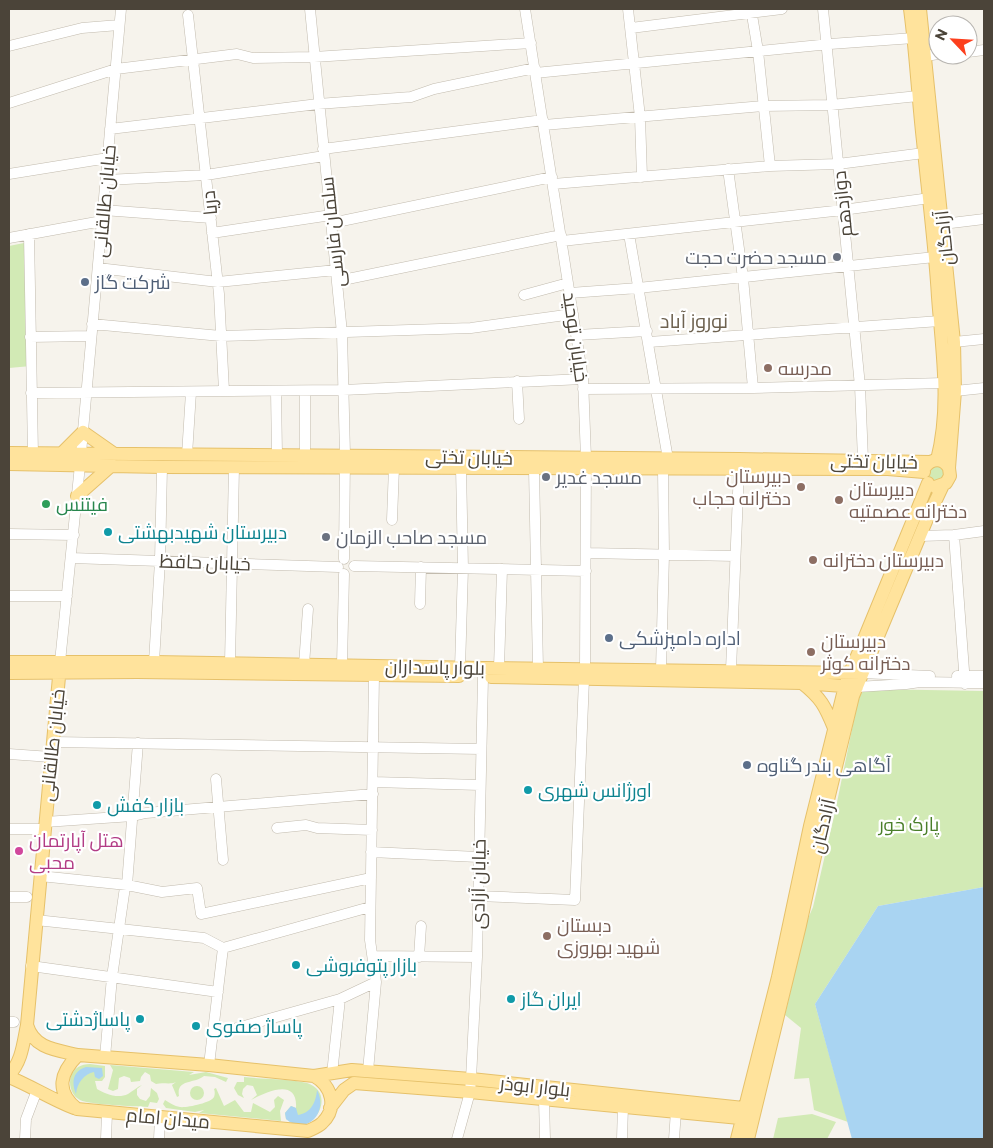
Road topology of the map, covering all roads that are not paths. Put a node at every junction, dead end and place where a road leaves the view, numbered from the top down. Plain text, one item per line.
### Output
1 (121, 9) edge
2 (310, 9) edge
3 (525, 9) edge
4 (628, 9) edge
5 (782, 9) edge
6 (823, 9) edge
7 (910, 9) edge
8 (920, 9) edge
9 (752, 11) edge
10 (188, 15) dead end
11 (119, 25) junction
12 (631, 28) junction
13 (914, 38) junction
14 (928, 40) edge
15 (531, 43) junction
16 (826, 44) junction
17 (9, 46) edge
18 (758, 51) junction
19 (314, 56) junction
20 (194, 60) junction
21 (635, 63) junction
22 (933, 65) edge
23 (116, 69) junction
24 (535, 71) junction
25 (918, 96) junction
26 (9, 103) edge
27 (318, 104) junction
28 (832, 105) junction
29 (763, 106) junction
30 (640, 117) junction
31 (200, 118) junction
32 (543, 122) junction
33 (110, 129) junction
34 (324, 152) junction
35 (924, 153) junction
36 (108, 158) junction
37 (838, 164) junction
38 (770, 166) junction
39 (728, 170) junction
40 (9, 174) edge
41 (206, 175) junction
42 (642, 177) junction
43 (106, 180) junction
44 (552, 181) junction
45 (930, 198) junction
46 (104, 210) junction
47 (843, 210) junction
48 (210, 218) junction
49 (331, 219) junction
50 (984, 219) edge
51 (102, 221) junction
52 (736, 222) junction
53 (943, 224) junction
54 (212, 233) junction
55 (29, 234) junction
56 (629, 234) junction
57 (9, 238) edge
58 (561, 238) junction
59 (936, 257) junction
60 (848, 265) junction
61 (98, 268) junction
62 (336, 270) junction
63 (743, 278) junction
64 (338, 281) junction
65 (218, 282) junction
66 (569, 288) junction
67 (638, 288) junction
68 (524, 295) dead end
69 (573, 314) junction
70 (940, 321) junction
71 (92, 324) junction
72 (854, 328) junction
73 (647, 331) junction
74 (342, 333) junction
75 (577, 335) junction
76 (747, 335) junction
77 (91, 336) junction
78 (221, 336) junction
79 (30, 337) junction
80 (984, 339) edge
81 (649, 342) junction
82 (954, 342) junction
83 (518, 381) junction
84 (944, 382) junction
85 (583, 384) junction
86 (860, 386) junction
87 (753, 388) junction
88 (984, 388) edge
89 (343, 390) junction
90 (658, 390) junction
91 (224, 391) junction
92 (276, 391) junction
93 (305, 391) junction
94 (956, 391) junction
95 (86, 392) junction
96 (191, 392) junction
97 (31, 393) junction
98 (519, 418) dead end
99 (83, 432) junction
100 (9, 453) edge
101 (33, 454) junction
102 (61, 454) junction
103 (187, 455) junction
104 (277, 455) junction
105 (305, 455) junction
106 (80, 459) junction
107 (112, 459) junction
108 (863, 460) junction
109 (345, 461) junction
110 (9, 464) edge
111 (586, 464) junction
112 (666, 464) junction
113 (162, 467) junction
114 (234, 467) junction
115 (394, 467) junction
116 (461, 467) junction
117 (534, 468) junction
118 (739, 468) junction
119 (949, 468) junction
120 (930, 469) junction
121 (943, 485) junction
122 (77, 496) junction
123 (392, 520) dead end
124 (984, 532) edge
125 (9, 534) edge
126 (74, 535) junction
127 (954, 535) junction
128 (920, 536) junction
129 (586, 553) junction
130 (664, 554) junction
131 (735, 556) junction
132 (72, 558) junction
133 (160, 561) junction
134 (233, 562) junction
135 (342, 567) junction
136 (421, 567) junction
137 (463, 568) junction
138 (502, 569) junction
139 (535, 570) junction
140 (586, 571) junction
141 (9, 596) edge
142 (67, 596) junction
143 (420, 604) dead end
144 (308, 609) dead end
145 (9, 662) edge
146 (154, 662) junction
147 (230, 663) junction
148 (304, 665) junction
149 (342, 666) junction
150 (60, 668) junction
151 (199, 668) junction
152 (460, 668) junction
153 (499, 668) junction
154 (538, 669) junction
155 (662, 670) junction
156 (731, 670) junction
157 (9, 672) edge
158 (855, 673) junction
159 (584, 674) junction
160 (374, 676) junction
161 (483, 676) junction
162 (747, 676) junction
163 (984, 676) edge
164 (964, 680) junction
165 (802, 683) junction
166 (984, 683) edge
167 (851, 687) junction
168 (834, 728) junction
169 (52, 742) junction
170 (138, 743) junction
171 (373, 747) junction
172 (481, 749) junction
173 (9, 754) edge
174 (51, 757) junction
175 (216, 779) dead end
176 (373, 782) junction
177 (480, 785) junction
178 (372, 794) junction
179 (218, 807) junction
180 (133, 816) junction
181 (44, 826) junction
182 (276, 828) dead end
183 (9, 829) edge
184 (372, 830) junction
185 (372, 852) junction
186 (478, 856) junction
187 (223, 860) dead end
188 (40, 876) junction
189 (371, 878) junction
190 (127, 885) junction
191 (478, 896) junction
192 (28, 897) dead end
193 (9, 898) edge
194 (370, 907) junction
195 (36, 920) junction
196 (421, 926) dead end
197 (119, 930) junction
198 (223, 948) junction
199 (373, 956) junction
200 (419, 957) junction
201 (477, 957) junction
202 (31, 966) junction
203 (112, 977) junction
204 (376, 982) junction
205 (218, 992) junction
206 (340, 999) junction
207 (16, 1023) edge
208 (212, 1034) junction
209 (78, 1055) junction
210 (105, 1057) junction
211 (209, 1065) junction
212 (352, 1070) junction
213 (368, 1071) junction
214 (332, 1074) junction
215 (9, 1076) edge
216 (314, 1076) junction
217 (354, 1083) junction
218 (471, 1085) junction
219 (38, 1090) junction
220 (544, 1098) junction
221 (623, 1106) junction
222 (76, 1108) junction
223 (330, 1108) junction
224 (676, 1111) junction
225 (107, 1113) junction
226 (749, 1114) junction
227 (160, 1118) junction
228 (24, 1139) edge
229 (106, 1139) edge
230 (159, 1139) edge
231 (457, 1139) edge
232 (545, 1139) edge
233 (622, 1139) edge
234 (674, 1139) edge
235 (737, 1139) edge
236 (748, 1139) edge

1 - 11 street, خیابان طالقانی
2 - 19 street, سلمان فارسی
3 - 15 street, خیابان توحید
4 - 12 street
5 - 9 street
6 - 16 street, دوازدهم
7 - 13 main road, آزادگان
8 - 14 main road, آزادگان
9 - 12 street
9 - 18 street
10 - 20 street, دریا
11 - 17 street
11 - 23 street, خیابان طالقانی
12 - 21 street
13 - 16 street
13 - 25 main road, آزادگان
15 - 19 street
15 - 24 street, خیابان توحید
16 - 18 street
16 - 28 street, دوازدهم
18 - 21 street
18 - 29 street
19 - 20 street
19 - 27 street, سلمان فارسی
20 - 23 street
20 - 31 street, دریا
21 - 24 street
21 - 30 street
22 - 53 main road, آزادگان
23 - 26 street
23 - 33 street, خیابان طالقانی
24 - 27 street
24 - 32 street, خیابان توحید
25 - 28 street
25 - 35 main road, آزادگان
27 - 31 street
27 - 34 street, سلمان فارسی
28 - 29 street
28 - 37 street, دوازدهم
29 - 30 street
29 - 38 street
30 - 32 street
30 - 42 street
31 - 33 street
31 - 41 street, دریا
32 - 34 street
32 - 44 street, خیابان توحید
33 - 36 street, خیابان طالقانی
34 - 41 street
34 - 49 street, سلمان فارسی
35 - 37 street
35 - 45 main road, آزادگان
36 - 40 street
36 - 43 street, خیابان طالقانی
37 - 38 street
37 - 47 street, دوازدهم
38 - 39 street
39 - 42 street
39 - 52 street
41 - 43 street
41 - 48 street, دریا
42 - 44 street
43 - 46 street, خیابان طالقانی
44 - 49 street
44 - 58 street, خیابان توحید
45 - 47 street
45 - 59 main road, آزادگان
46 - 48 street
46 - 51 street, خیابان طالقانی
47 - 52 street
47 - 60 street, دوازدهم
48 - 54 street, دریا
49 - 54 street
49 - 62 street, سلمان فارسی
50 - 53 street
51 - 55 street
51 - 61 street, خیابان طالقانی
52 - 56 street
52 - 63 street
53 - 82 main road, آزادگان
54 - 65 street, دریا
55 - 57 street
55 - 79 street
56 - 58 street
56 - 67 street
58 - 64 street
58 - 66 street, خیابان توحید
59 - 60 street
59 - 70 main road, آزادگان
60 - 63 street
60 - 72 street, دوازدهم
61 - 65 street
61 - 71 street, خیابان طالقانی
62 - 64 street, سلمان فارسی
62 - 65 street
63 - 67 street
63 - 76 street
64 - 74 street, سلمان فارسی
65 - 78 street, دریا
66 - 67 street
66 - 68 street
66 - 69 street, خیابان توحید
67 - 73 street
69 - 74 street
69 - 75 street, خیابان توحید
70 - 72 street
70 - 84 main road, آزادگان
71 - 77 street, خیابان طالقانی
71 - 78 street
72 - 76 street
72 - 86 street, دوازدهم
73 - 75 street
73 - 81 street
74 - 78 street
74 - 89 street, سلمان فارسی
75 - 85 street, خیابان توحید
76 - 81 street
76 - 87 street
77 - 79 street
77 - 95 street, خیابان طالقانی
78 - 91 street, دریا
79 - 97 street
80 - 82 street
81 - 90 street
82 - 94 main road, آزادگان
83 - 85 street
83 - 89 street
83 - 98 street
84 - 86 street
84 - 120 main road, آزادگان
85 - 90 street
85 - 111 street, خیابان توحید
86 - 87 street
86 - 108 street, دوازدهم
87 - 90 street
88 - 94 street
89 - 93 street
89 - 109 street, سلمان فارسی
90 - 112 street
91 - 92 street
91 - 96 street
92 - 93 street
92 - 104 street
93 - 105 street
94 - 119 main road, آزادگان
95 - 96 street
95 - 97 street
95 - 99 street, خیابان طالقانی
96 - 103 street
97 - 101 street
99 - 102 main road
99 - 106 street, خیابان طالقانی
99 - 107 main road
100 - 101 main road, خیابان تختی
101 - 102 main road, خیابان تختی
102 - 106 main road, خیابان تختی
103 - 104 main road, خیابان تختی
103 - 107 main road, خیابان تختی
104 - 105 main road, خیابان تختی
105 - 109 main road, خیابان تختی
106 - 107 main road, خیابان تختی
106 - 110 main road, خیابان تختی
106 - 122 street, خیابان طالقانی
107 - 113 main road, خیابان تختی
107 - 122 main road
108 - 112 main road, خیابان تختی
108 - 120 main road, خیابان تختی
109 - 111 main road, خیابان تختی
109 - 114 main road, خیابان تختی
109 - 115 main road, خیابان تختی
109 - 135 street, سلمان فارسی
111 - 112 main road, خیابان تختی
111 - 117 main road, خیابان تختی
111 - 129 street, خیابان توحید
112 - 118 main road, خیابان تختی
112 - 130 street
113 - 114 main road, خیابان تختی
113 - 133 street
114 - 134 street
115 - 116 main road, خیابان تختی
115 - 123 street
116 - 117 main road, خیابان تختی
116 - 137 street
117 - 139 street
118 - 120 main road, خیابان تختی
118 - 131 street
119 - 120 main road
119 - 121 main road, آزادگان
120 - 121 main road
120 - 158 main road, آزادگان
121 - 128 main road, آزادگان
122 - 126 street, خیابان طالقانی
124 - 127 street
125 - 126 street
126 - 132 street, خیابان طالقانی
127 - 128 street
127 - 164 street
128 - 158 main road, آزادگان
129 - 130 street
129 - 140 street, خیابان توحید
130 - 131 street
130 - 155 street
131 - 156 street
132 - 133 street, خیابان حافظ
132 - 142 street, خیابان طالقانی
133 - 134 street, خیابان حافظ
133 - 146 street
134 - 135 street, خیابان حافظ
134 - 147 street
135 - 136 street
135 - 149 street, سلمان فارسی
136 - 137 street
136 - 143 street
137 - 138 street
137 - 152 street
138 - 139 street
138 - 153 street
139 - 140 street
139 - 154 street
140 - 159 street, خیابان توحید
141 - 142 street
142 - 150 street, خیابان طالقانی
144 - 148 street
145 - 150 main road, بلوار پاسداران
146 - 150 main road, بلوار پاسداران
146 - 151 main road, بلوار پاسداران
147 - 148 main road, بلوار پاسداران
147 - 151 main road, بلوار پاسداران
148 - 149 main road, بلوار پاسداران
149 - 152 main road, بلوار پاسداران
150 - 151 main road, بلوار پاسداران
150 - 157 main road, بلوار پاسداران
150 - 169 main road, خیابان طالقانی
151 - 160 main road, بلوار پاسداران
152 - 153 main road, بلوار پاسداران
153 - 154 main road, بلوار پاسداران
154 - 159 main road, بلوار پاسداران
155 - 156 main road, بلوار پاسداران
155 - 159 main road, بلوار پاسداران
156 - 162 main road, بلوار پاسداران
158 - 162 main road, بلوار پاسداران
158 - 164 street
158 - 167 main road, آزادگان
159 - 161 main road, بلوار پاسداران
159 - 162 main road, بلوار پاسداران
159 - 191 street, خیابان توحید
160 - 161 main road, بلوار پاسداران
160 - 171 street
161 - 172 street, خیابان آزادی
162 - 165 main road, بلوار پاسداران
163 - 164 street
164 - 166 street
164 - 167 street
165 - 167 main road, بلوار پاسداران
165 - 168 main road
167 - 168 main road, آزادگان
167 - 226 main road, آزادگان
168 - 226 main road, آزادگان
169 - 170 street
169 - 174 main road, خیابان طالقانی
170 - 171 street
170 - 180 street
171 - 172 street
171 - 176 street
172 - 177 street, خیابان آزادی
173 - 174 street
174 - 181 main road, خیابان طالقانی
175 - 179 street
176 - 177 street
176 - 178 street
177 - 186 street, خیابان آزادی
178 - 179 street
178 - 184 street
179 - 180 street
179 - 187 street
180 - 181 street
180 - 190 street
181 - 183 street
181 - 188 main road, خیابان طالقانی
182 - 184 street
184 - 185 street
185 - 186 street
185 - 189 street
186 - 191 street, خیابان آزادی
188 - 190 street
188 - 195 main road, خیابان طالقانی
189 - 190 street
189 - 194 street
190 - 197 street
191 - 201 street, خیابان آزادی
192 - 193 street
194 - 198 street
194 - 199 street
195 - 197 street
195 - 202 main road, خیابان طالقانی
196 - 200 street
197 - 198 street
197 - 203 street
198 - 205 street
199 - 200 street
199 - 204 street
200 - 201 street
201 - 218 street, خیابان آزادی
202 - 203 street
202 - 207 main road, خیابان طالقانی
203 - 205 street
203 - 210 street
204 - 206 street
204 - 213 street
205 - 208 street
206 - 208 street
206 - 214 street
207 - 209 main road
207 - 215 main road, خیابان طالقانی
208 - 211 street
209 - 210 main road
209 - 222 main road
210 - 211 main road
211 - 216 main road
212 - 213 main road, بلوار ابوذر
212 - 214 main road, بلوار ابوذر
212 - 217 main road
213 - 218 main road, بلوار ابوذر
214 - 216 main road, بلوار ابوذر
215 - 219 main road, میدان امام
216 - 223 main road
217 - 218 main road, بلوار ابوذر
217 - 223 main road
218 - 220 main road, بلوار ابوذر
218 - 226 main road, بلوار ابوذر
218 - 231 street, خیابان آزادی
219 - 222 main road, میدان امام
219 - 228 street
220 - 221 main road, بلوار ابوذر
220 - 232 street
221 - 224 main road, بلوار ابوذر
221 - 233 street
222 - 225 main road, میدان امام
223 - 227 main road, میدان امام
224 - 226 main road, بلوار ابوذر
224 - 234 street
225 - 227 main road, میدان امام
225 - 229 street
226 - 235 main road
226 - 236 main road
227 - 230 street

